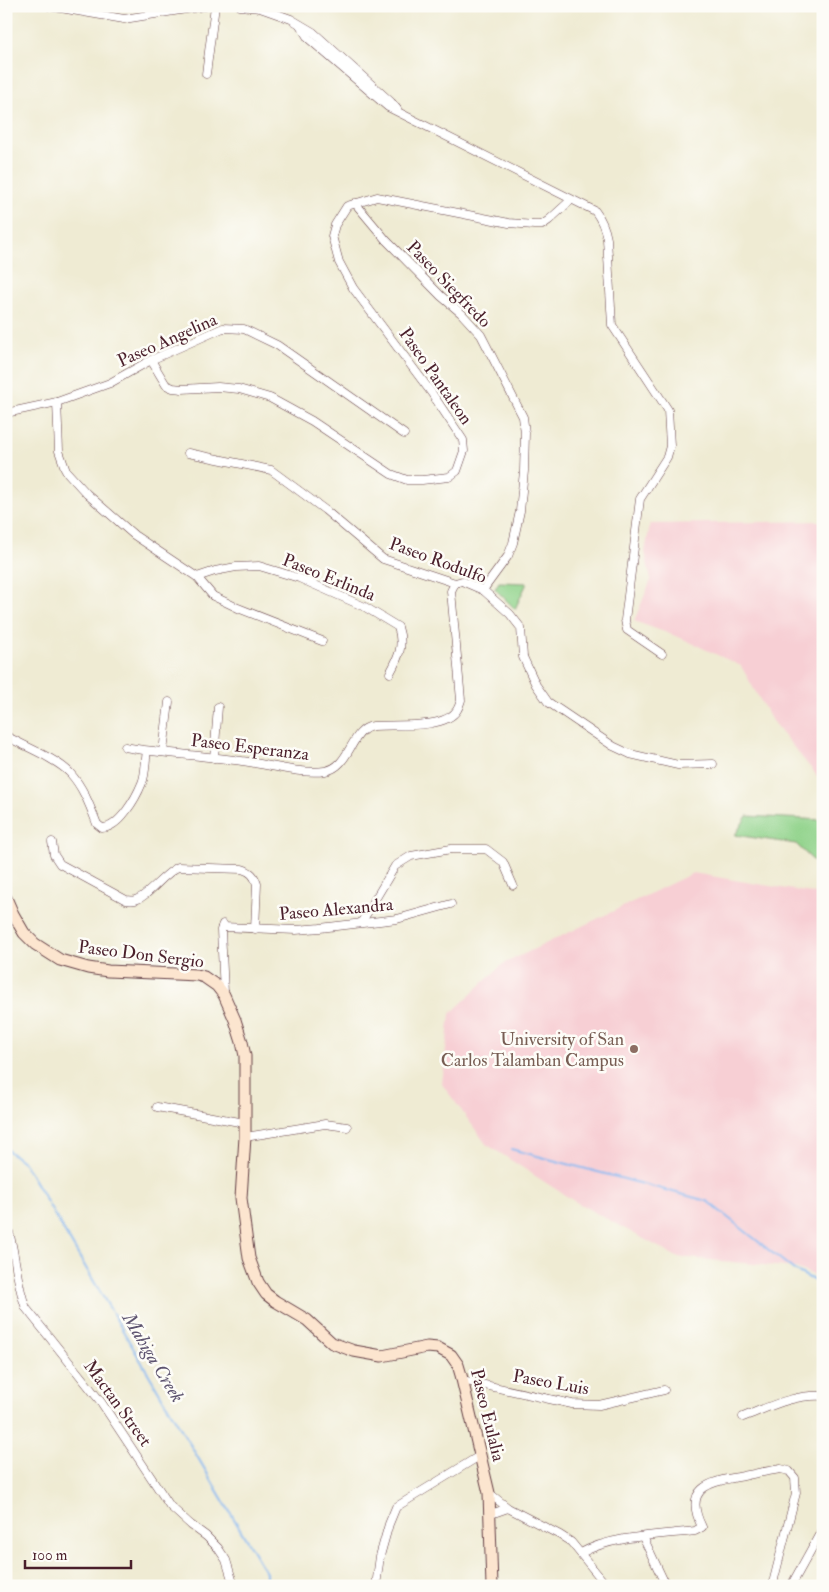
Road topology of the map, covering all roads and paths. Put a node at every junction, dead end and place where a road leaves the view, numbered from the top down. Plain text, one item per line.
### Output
1 (48, 6) edge
2 (205, 6) edge
3 (215, 6) edge
4 (240, 6) edge
5 (206, 74) dead end
6 (571, 200) junction
7 (355, 203) junction
8 (150, 360) junction
9 (57, 402) junction
10 (6, 413) edge
11 (404, 434) dead end
12 (188, 453) dead end
13 (197, 577) junction
14 (455, 583) junction
15 (483, 590) junction
16 (322, 641) dead end
17 (662, 654) dead end
18 (390, 673) dead end
19 (169, 702) dead end
20 (218, 707) dead end
21 (6, 736) edge
22 (124, 747) dead end
23 (147, 751) junction
24 (163, 752) junction
25 (214, 758) junction
26 (713, 764) dead end
27 (52, 842) dead end
28 (513, 885) dead end
29 (6, 898) edge
30 (451, 904) dead end
31 (361, 923) junction
32 (255, 929) junction
33 (224, 995) junction
34 (157, 1107) dead end
35 (245, 1122) junction
36 (348, 1127) dead end
37 (245, 1137) junction
38 (6, 1222) edge
39 (258, 1282) joint
40 (462, 1380) junction
41 (664, 1390) dead end
42 (823, 1396) edge
43 (743, 1417) dead end
44 (480, 1455) junction
45 (489, 1493) junction
46 (508, 1508) junction
47 (491, 1514) junction
48 (823, 1528) edge
49 (642, 1537) junction
50 (581, 1553) junction
51 (234, 1586) edge
52 (376, 1586) edge
53 (492, 1586) edge
54 (608, 1586) edge
55 (666, 1586) edge
56 (774, 1586) edge
57 (791, 1586) edge

1 - 2 street
3 - 5 street
4 - 6 street
6 - 7 street
6 - 17 street
7 - 8 street, Paseo Pantaleon
7 - 15 street, Paseo Siegfredo
8 - 9 street, Paseo Angelina
8 - 11 street, Paseo Angelina
9 - 10 street, Paseo Angelina
9 - 13 street
12 - 14 street, Paseo Rodulfo
13 - 16 street
13 - 18 street, Paseo Erlinda
14 - 15 street, Paseo Rodulfo
14 - 25 street, Paseo Esperanza
15 - 26 street, Paseo Rodulfo
19 - 24 street
20 - 25 street
21 - 23 street
22 - 23 street, Paseo Esperanza
23 - 24 street, Paseo Esperanza
24 - 25 street, Paseo Esperanza
27 - 32 street
28 - 31 street
29 - 33 street, Paseo Don Sergio
30 - 31 street, Paseo Alexandra
31 - 32 street, Paseo Alexandra
32 - 33 street, Paseo Alexandra
33 - 35 street, Paseo Don Sergio
34 - 35 street
35 - 37 street, Paseo Don Sergio
36 - 37 street
37 - 39 street, Paseo Don Sergio
38 - 51 street, Mactan Street
39 - 40 street, Paseo Eulalia
40 - 41 street, Paseo Luis
40 - 44 street, Paseo Eulalia
42 - 43 street
44 - 45 street, Paseo Eulalia
44 - 52 street
45 - 46 street
45 - 47 street, Paseo Eulalia
46 - 47 street
46 - 50 street
47 - 53 street, Paseo Eulalia
48 - 57 street
49 - 50 street
49 - 55 street
49 - 56 street
50 - 54 street

